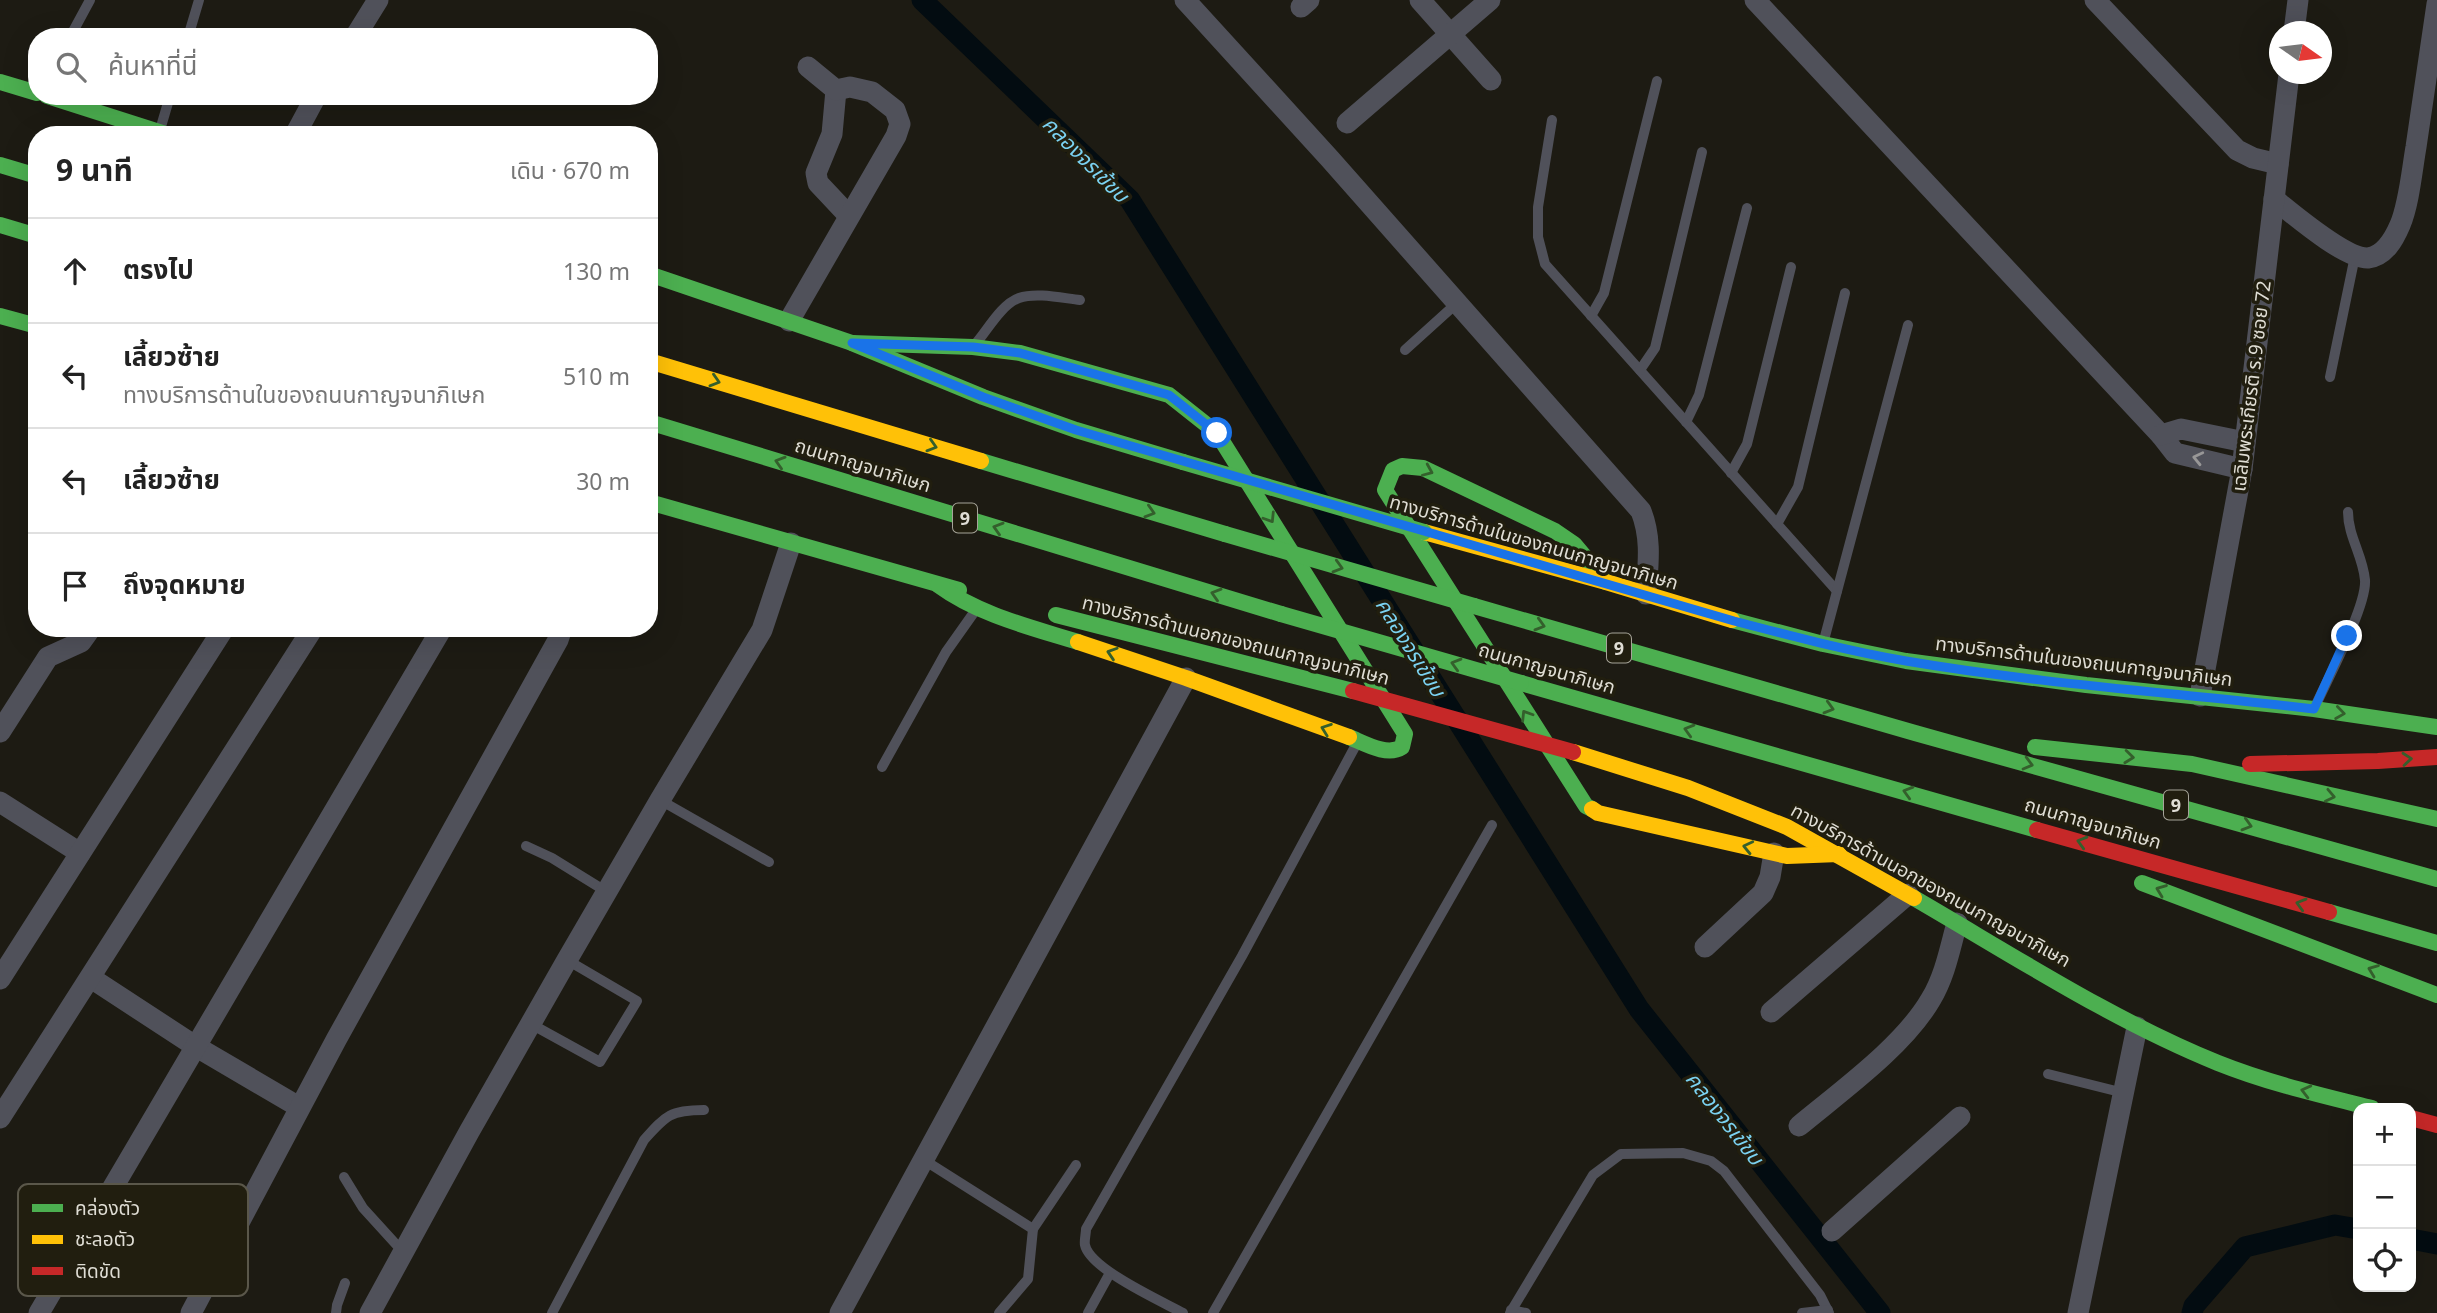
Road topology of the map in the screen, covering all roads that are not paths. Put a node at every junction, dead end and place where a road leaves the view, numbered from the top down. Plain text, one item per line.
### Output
1 (90, 0) edge
2 (199, 0) edge
3 (378, 0) edge
4 (1185, 0) edge
5 (1420, 0) edge
6 (1490, 0) edge
7 (1755, 0) edge
8 (2095, 0) edge
9 (2298, 0) edge
10 (2437, 4) edge
11 (2295, 21) edge
12 (75, 28) edge
13 (191, 28) edge
14 (361, 28) edge
15 (1451, 34) junction
16 (808, 67) dead end
17 (1491, 80) dead end
18 (1657, 81) dead end
19 (0, 82) edge
20 (2288, 84) edge
21 (28, 90) edge
22 (836, 90) junction
23 (75, 105) edge
24 (169, 105) edge
25 (311, 105) edge
26 (1552, 120) dead end
27 (1347, 123) dead end
28 (142, 126) edge
29 (165, 126) edge
30 (300, 126) edge
31 (1702, 152) dead end
32 (2278, 164) junction
33 (0, 165) edge
34 (28, 173) edge
35 (2274, 199) junction
36 (1747, 208) dead end
37 (849, 216) junction
38 (0, 225) edge
39 (28, 233) edge
40 (2355, 256) junction
41 (1791, 267) dead end
42 (658, 277) edge
43 (1845, 293) dead end
44 (1080, 300) dead end
45 (1457, 303) junction
46 (0, 316) edge
47 (1591, 316) junction
48 (789, 320) junction
49 (28, 324) edge
50 (1908, 325) dead end
51 (852, 343) junction
52 (973, 347) junction
53 (1405, 350) dead end
54 (658, 364) edge
55 (1640, 370) junction
56 (2330, 377) dead end
57 (1686, 422) junction
58 (658, 425) edge
59 (2161, 435) junction
60 (2245, 442) junction
61 (2242, 469) junction
62 (1731, 473) junction
63 (658, 505) edge
64 (2348, 512) dead end
65 (1777, 524) junction
66 (790, 543) junction
67 (1605, 582) junction
68 (938, 585) junction
69 (1837, 591) junction
70 (1646, 594) junction
71 (1005, 602) dead end
72 (977, 609) junction
73 (1045, 612) dead end
74 (85, 637) edge
75 (218, 637) edge
76 (307, 637) edge
77 (437, 637) edge
78 (559, 637) edge
79 (1823, 644) junction
80 (1186, 678) junction
81 (2200, 696) junction
82 (2314, 709) junction
83 (2437, 727) edge
84 (0, 732) edge
85 (1915, 733) junction
86 (1358, 741) junction
87 (2437, 757) edge
88 (2192, 764) junction
89 (882, 767) dead end
90 (660, 800) junction
91 (0, 802) edge
92 (1973, 811) junction
93 (2437, 819) edge
94 (1492, 825) dead end
95 (526, 846) dead end
96 (2056, 852) dead end
97 (80, 853) junction
98 (1774, 853) junction
99 (1839, 854) junction
100 (769, 862) dead end
101 (2131, 878) dead end
102 (2437, 879) edge
103 (607, 891) junction
104 (1908, 894) junction
105 (1958, 923) junction
106 (2437, 943) edge
107 (1705, 947) dead end
108 (567, 960) junction
109 (91, 978) junction
110 (0, 979) edge
111 (2437, 995) edge
112 (1771, 1012) dead end
113 (531, 1024) junction
114 (2137, 1027) junction
115 (195, 1046) junction
116 (2049, 1074) dead end
117 (2124, 1093) junction
118 (2353, 1103) edge
119 (299, 1107) junction
120 (704, 1110) dead end
121 (1960, 1117) dead end
122 (0, 1118) edge
123 (2416, 1119) edge
124 (2437, 1125) edge
125 (1800, 1126) dead end
126 (924, 1160) junction
127 (1076, 1165) dead end
128 (344, 1177) dead end
129 (114, 1184) edge
130 (248, 1204) edge
131 (1033, 1229) junction
132 (1832, 1231) dead end
133 (403, 1252) junction
134 (1111, 1273) junction
135 (345, 1283) dead end
136 (49, 1296) edge
137 (200, 1296) edge
138 (1511, 1312) edge
139 (1829, 1312) edge
140 (39, 1313) edge
141 (191, 1313) edge
142 (336, 1313) edge
143 (370, 1313) edge
144 (552, 1313) edge
145 (840, 1313) edge
146 (999, 1313) edge
147 (1088, 1313) edge
148 (1183, 1313) edge
149 (1213, 1313) edge
150 (1527, 1313) edge
151 (1802, 1313) edge
152 (2078, 1313) edge

1 - 12 lane
2 - 13 lane
3 - 14 street
4 - 45 street
5 - 15 street
6 - 15 street
7 - 59 street
8 - 32 street
9 - 11 street
10 - 40 street
15 - 17 street
15 - 27 street
16 - 22 street
18 - 47 lane
19 - 21 main road
20 - 32 street, เฉลิมพระเกียรติ ร.9 ซอย 72
22 - 37 street
22 - 37 street
23 - 28 main road
24 - 29 lane
25 - 30 street
26 - 47 lane
31 - 55 lane
32 - 35 street, เฉลิมพระเกียรติ ร.9 ซอย 72
33 - 34 main road
35 - 40 street
35 - 60 street, เฉลิมพระเกียรติ ร.9 ซอย 72
36 - 57 lane
37 - 48 street
38 - 39 main road
40 - 56 lane
41 - 62 lane
42 - 48 main road, ทางบริการด้านในของถนนกาญจนาภิเษก
43 - 65 lane
44 - 52 lane
45 - 53 lane
45 - 70 street
46 - 49 main road
47 - 55 lane
48 - 51 main road, ทางบริการด้านในของถนนกาญจนาภิเษก
50 - 69 lane
51 - 52 main road
51 - 67 main road, ทางบริการด้านในของถนนกาญจนาภิเษก, bridge
52 -> 86 main road
54 -> 85 main road, ถนนกาญจนาภิเษก / 9, bridge
55 - 57 lane
57 - 62 lane
92 -> 58 main road, ถนนกาญจนาภิเษก / 9, bridge
59 - 60 street
61 -> 59 street
60 - 61 street, เฉลิมพระเกียรติ ร.9 ซอย 72
61 - 81 street, เฉลิมพระเกียรติ ร.9 ซอย 72
62 - 65 lane
63 - 66 main road
64 - 82 lane
65 - 69 lane
66 - 68 main road
66 - 90 street
67 - 70 main road, ทางบริการด้านในของถนนกาญจนาภิเษก
98 -> 67 main road
68 - 71 main road
68 - 72 main road
69 - 79 lane
70 - 79 main road, ทางบริการด้านในของถนนกาญจนาภิเษก
80 -> 72 main road
72 - 89 lane
73 - 99 main road, ทางบริการด้านนอกของถนนกาญจนาภิเษก, bridge
74 - 84 street
75 - 97 street
76 - 109 street
77 - 115 street
78 - 119 street
79 - 81 main road, ทางบริการด้านในของถนนกาญจนาภิเษก
86 -> 80 main road
80 - 126 street
81 - 82 main road, ทางบริการด้านในของถนนกาญจนาภิเษก
82 -> 83 main road, ทางบริการด้านในของถนนกาญจนาภิเษก
85 -> 88 main road
85 -> 102 main road, ถนนกาญจนาภิเษก / 9
86 - 134 lane
88 -> 87 main road
88 -> 93 main road
90 - 100 lane
90 - 103 street
91 - 97 street
92 - 96 main road
106 -> 92 main road, ถนนกาญจนาภิเษก / 9
94 - 149 lane
95 - 103 lane
97 - 110 street
98 - 99 main road
98 - 107 street
99 - 104 main road, ทางบริการด้านนอกของถนนกาญจนาภิเษก
111 -> 101 main road
103 - 108 street
104 - 105 main road, ทางบริการด้านนอกของถนนกาญจนาภิเษก
104 - 112 street
105 - 114 main road, ทางบริการด้านนอกของถนนกาญจนาภิเษก
105 - 125 street
108 - 113 street
108 - 113 lane
109 - 115 street
109 - 122 street
113 - 133 street
114 - 117 street
118 -> 114 main road, ทางบริการด้านนอกของถนนกาญจนาภิเษก
115 - 119 street
115 - 129 street
116 - 117 lane
117 - 152 street
119 - 130 street
120 - 144 lane
121 - 132 street
123 - 124 main road
126 - 131 lane
126 - 145 street
127 - 131 lane
128 - 133 lane
131 - 146 lane
133 - 143 street
134 - 147 lane
134 - 148 lane
135 - 142 lane
136 - 140 street
137 - 141 street
138 - 139 lane
138 - 150 lane
139 - 151 lane

